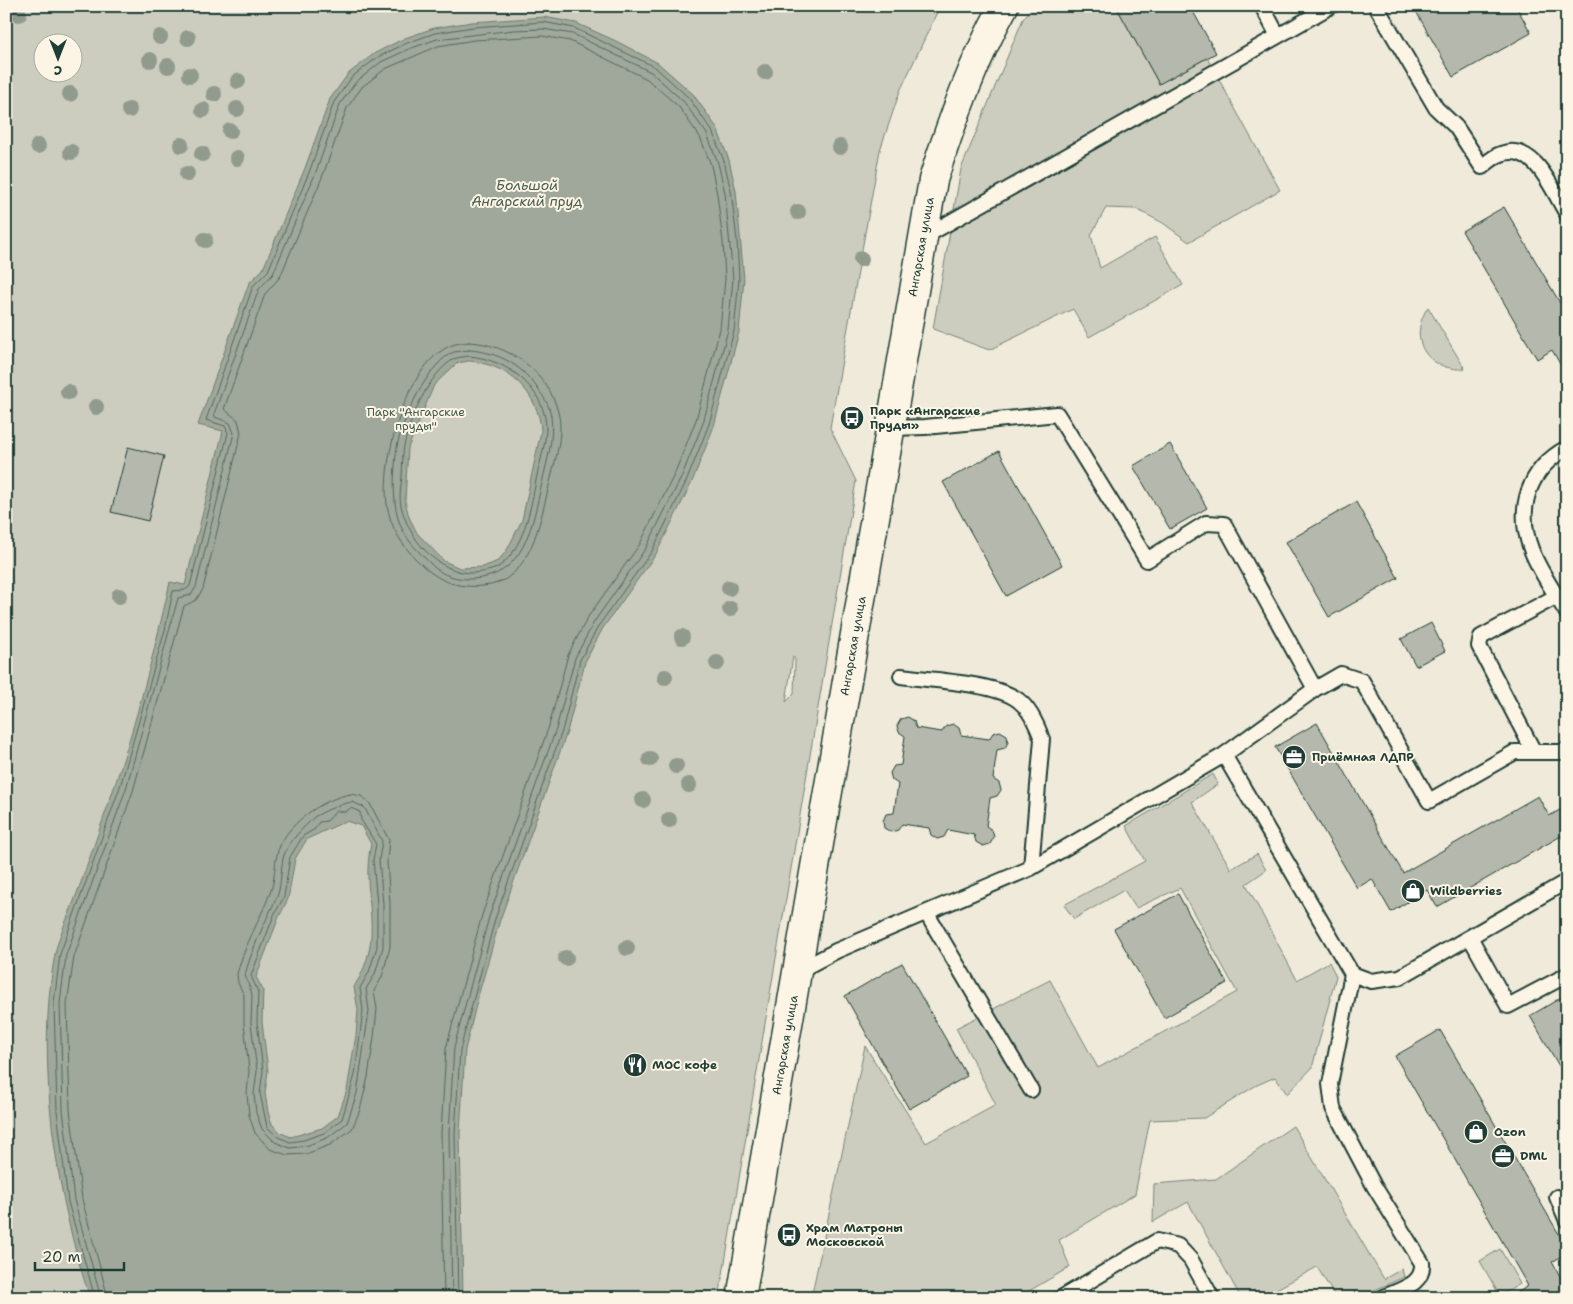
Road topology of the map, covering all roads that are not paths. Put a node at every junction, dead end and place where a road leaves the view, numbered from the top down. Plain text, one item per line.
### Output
1 (1004, 6) edge
2 (1262, 6) edge
3 (1331, 6) edge
4 (1376, 6) edge
5 (1278, 36) junction
6 (1567, 214) edge
7 (921, 239) junction
8 (891, 428) junction
9 (1567, 448) edge
10 (1557, 596) junction
11 (1567, 613) edge
12 (901, 676) dead end
13 (1315, 689) junction
14 (1567, 749) edge
15 (1534, 752) junction
16 (1224, 755) junction
17 (1031, 868) junction
18 (1567, 883) edge
19 (927, 914) junction
20 (1470, 937) junction
21 (798, 971) junction
22 (1352, 974) junction
23 (1567, 975) edge
24 (1031, 1090) dead end
25 (1557, 1197) dead end
26 (1567, 1221) edge
27 (741, 1298) edge
28 (1061, 1298) edge
29 (1212, 1298) edge
30 (1382, 1298) edge

1 - 7 street, Ангарская улица
2 - 5 lane
3 - 5 lane
4 - 6 lane
5 - 7 lane
7 - 8 street, Ангарская улица
8 - 13 lane
8 - 21 street, Ангарская улица
9 - 10 lane
10 - 11 lane
10 - 15 lane
12 - 17 lane
13 - 15 lane
13 - 16 lane
14 - 15 lane
16 - 17 lane
16 - 22 lane
17 - 19 lane
18 - 20 lane
19 - 21 lane
19 - 24 lane
20 - 22 lane
20 - 23 lane
21 - 27 street, Ангарская улица
22 - 30 lane
25 - 26 lane
28 - 29 lane

